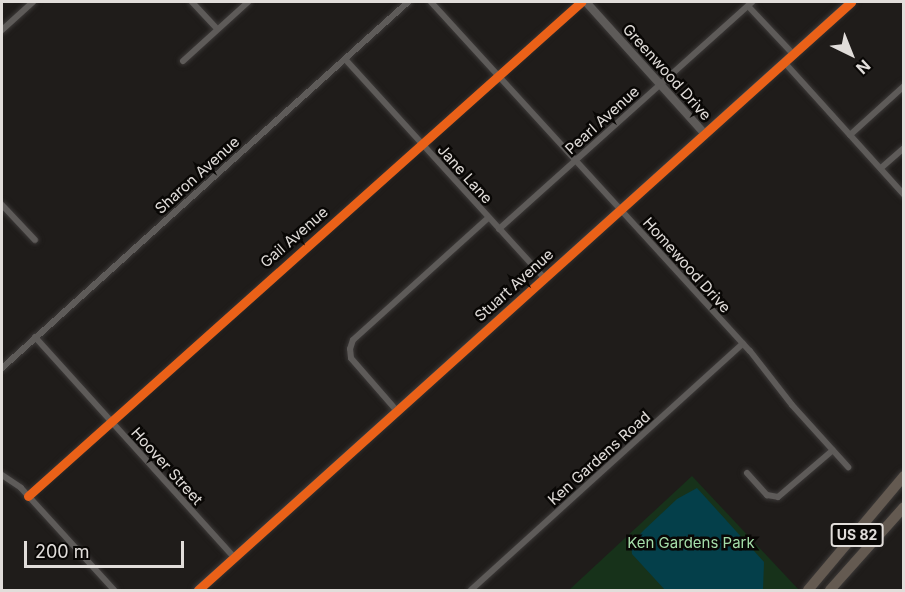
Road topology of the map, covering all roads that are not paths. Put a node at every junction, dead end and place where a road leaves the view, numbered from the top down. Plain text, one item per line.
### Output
1 (33, 2) edge
2 (192, 2) edge
3 (248, 2) edge
4 (408, 2) edge
5 (431, 2) edge
6 (581, 2) edge
7 (586, 2) edge
8 (851, 2) edge
9 (750, 4) edge
10 (217, 29) junction
11 (2, 30) edge
12 (793, 54) junction
13 (345, 59) junction
14 (183, 61) dead end
15 (784, 62) junction
16 (498, 76) junction
17 (660, 84) junction
18 (903, 86) edge
19 (704, 134) junction
20 (850, 135) junction
21 (422, 144) junction
22 (903, 148) edge
23 (575, 161) junction
24 (881, 168) junction
25 (903, 195) edge
26 (2, 205) edge
27 (620, 210) junction
28 (488, 218) junction
29 (499, 230) junction
30 (35, 240) dead end
31 (544, 278) junction
32 (35, 337) junction
33 (743, 343) junction
34 (2, 368) edge
35 (397, 411) junction
36 (111, 422) junction
37 (833, 450) junction
38 (848, 467) dead end
39 (747, 473) dead end
40 (2, 475) edge
41 (903, 476) edge
42 (28, 496) junction
43 (903, 507) edge
44 (234, 557) junction
45 (114, 591) edge
46 (198, 591) edge
47 (471, 591) edge
48 (808, 591) edge
49 (830, 591) edge

1 - 11 street
2 - 10 street
3 - 10 street
4 - 13 street, Sharon Avenue
5 - 16 street, Homewood Drive
6 - 16 street, Gail Avenue
7 - 17 street, Greenwood Drive
8 - 12 street, Stuart Avenue
9 - 12 street
9 - 17 street, Pearl Avenue
10 - 14 street
12 - 15 street, Stuart Avenue
13 - 21 street, Jane Lane
13 - 32 street, Sharon Avenue
15 - 19 street, Stuart Avenue
15 - 20 street
16 - 21 street, Gail Avenue
16 - 23 street, Homewood Drive
17 - 19 street, Greenwood Drive
17 - 23 street, Pearl Avenue
18 - 20 street
19 - 27 street, Stuart Avenue
20 - 24 street
21 - 28 street, Jane Lane
21 - 36 street, Gail Avenue
22 - 24 street
23 - 27 street, Homewood Drive
23 - 29 street, Pearl Avenue
24 - 25 street
26 - 30 street
27 - 31 street, Stuart Avenue
27 - 33 street, Homewood Drive
28 - 29 street, Jane Lane
28 - 35 street
29 - 31 street, Jane Lane
31 - 35 street, Stuart Avenue
32 - 34 street, Sharon Avenue
32 - 36 street, Hoover Street
33 - 37 street, Homewood Drive
33 - 47 street, Ken Gardens Road
35 - 44 street, Stuart Avenue
36 - 42 street, Gail Avenue
36 - 44 street, Hoover Street
37 - 38 street, Homewood Drive
37 - 39 street
40 - 42 street
41 - 48 highway, US 82
42 - 45 street
43 - 49 highway, US 82
44 - 46 street, Stuart Avenue

